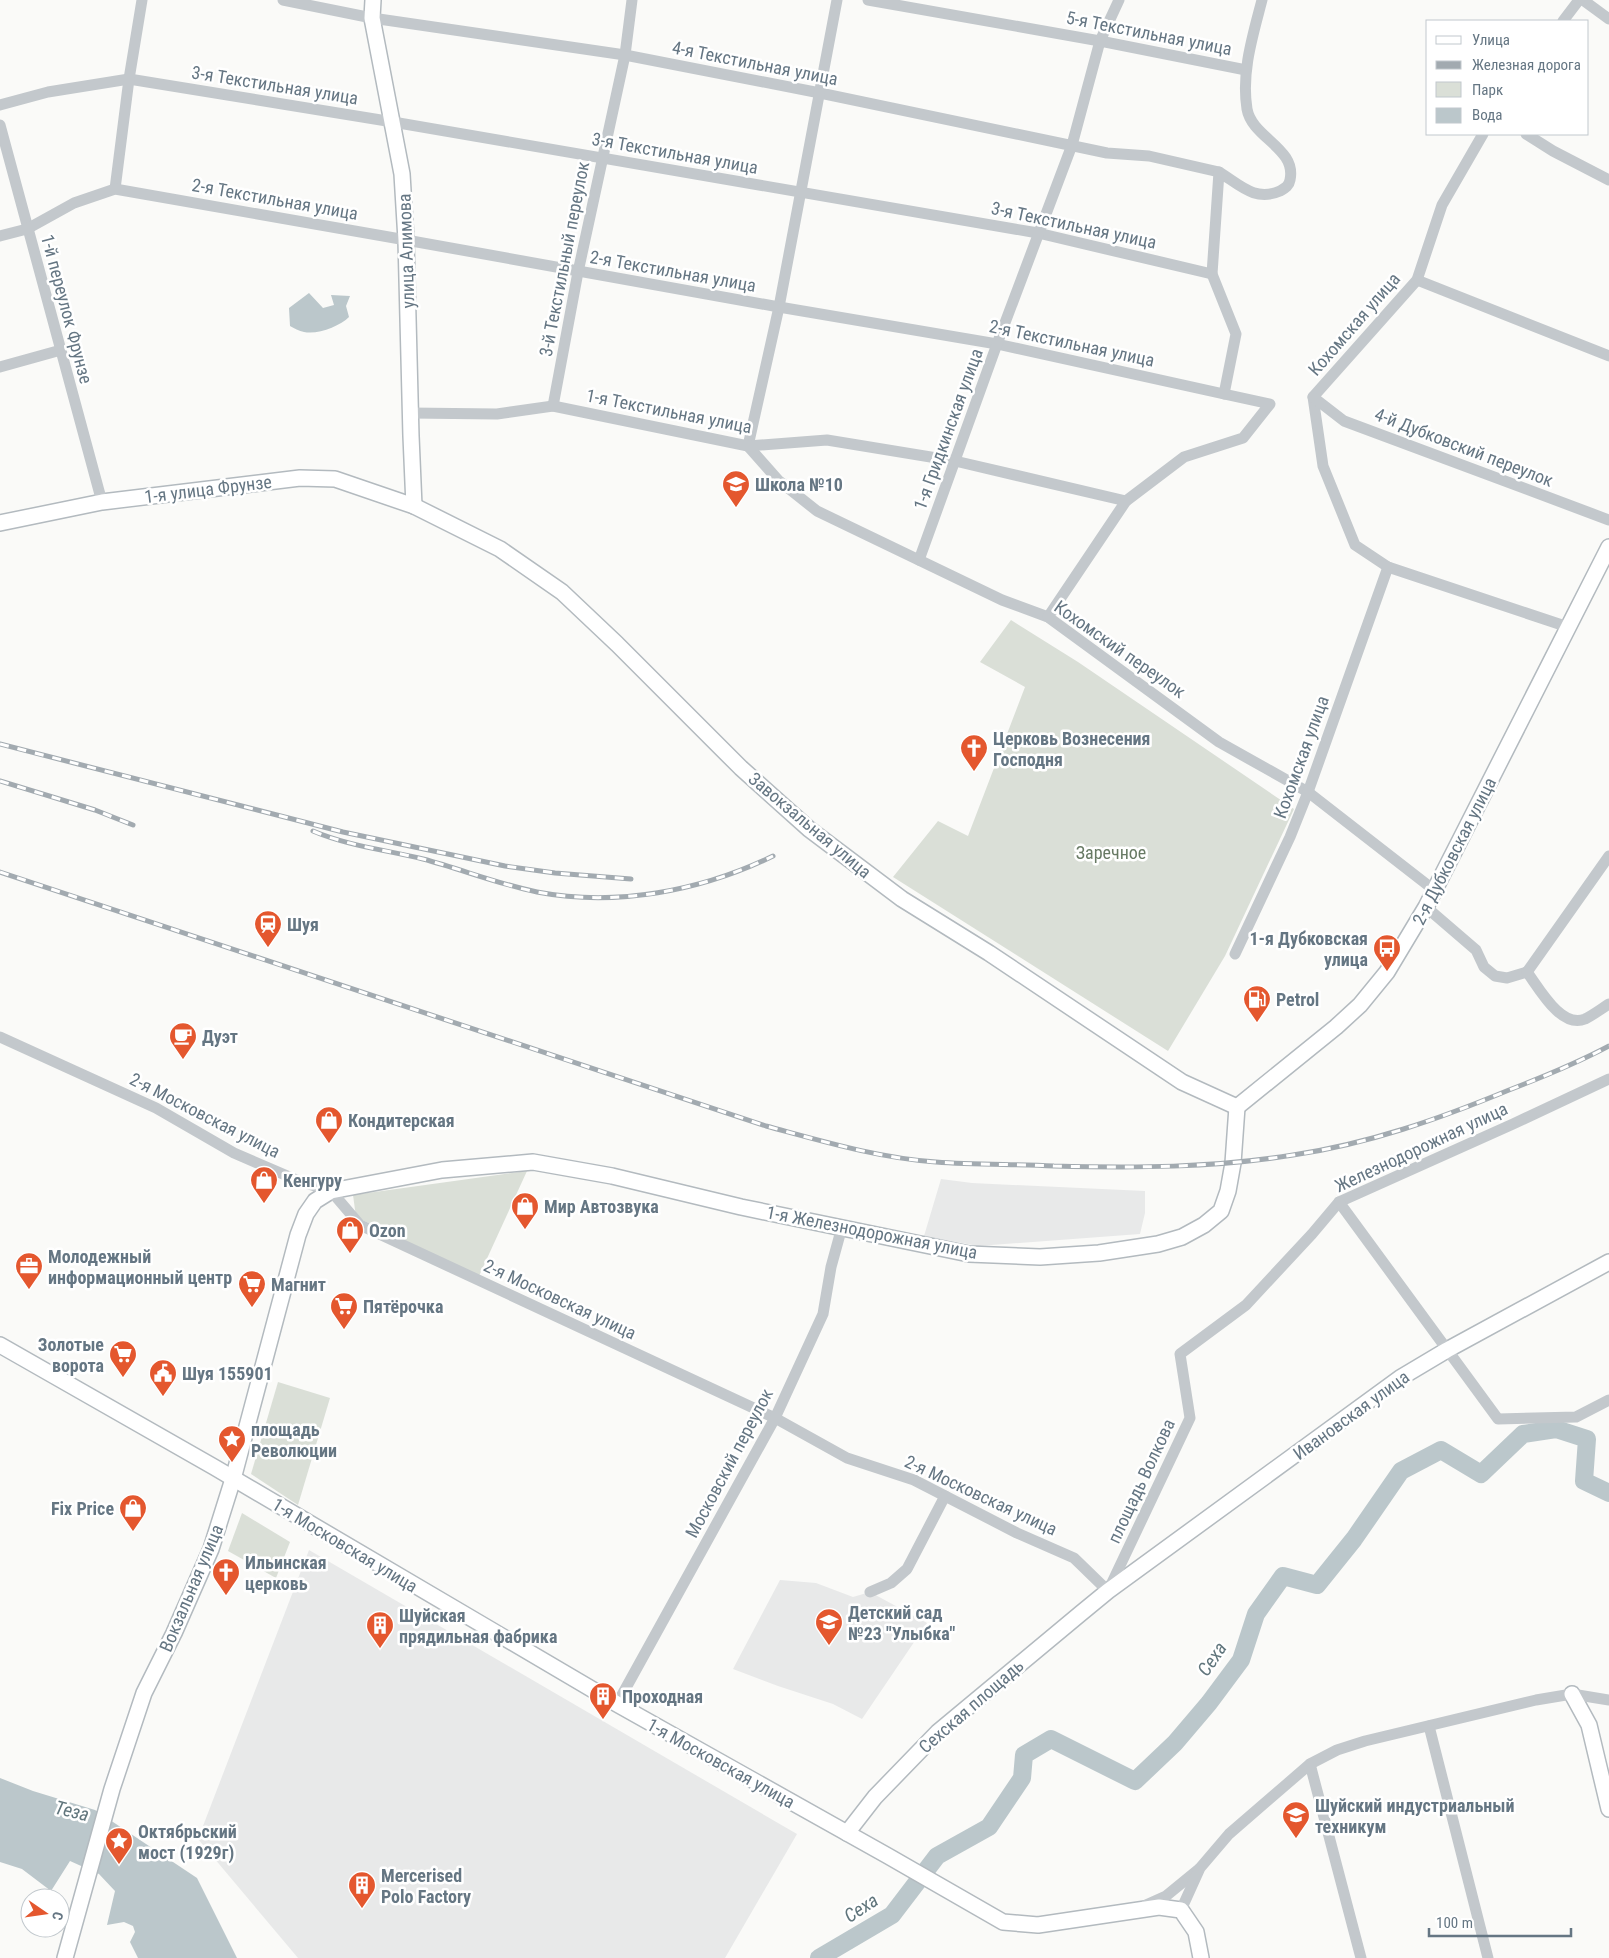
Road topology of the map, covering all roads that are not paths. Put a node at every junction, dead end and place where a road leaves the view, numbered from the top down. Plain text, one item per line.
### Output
1 (142, 0) edge
2 (283, 0) edge
3 (373, 0) edge
4 (632, 0) edge
5 (837, 0) edge
6 (868, 0) edge
7 (1119, 0) edge
8 (1578, 0) edge
9 (1583, 0) edge
10 (1258, 1) edge
11 (372, 18) junction
12 (1609, 18) edge
13 (1564, 20) edge
14 (1100, 41) junction
15 (625, 55) junction
16 (1246, 70) junction
17 (129, 80) junction
18 (820, 93) junction
19 (0, 105) edge
20 (393, 122) junction
21 (0, 126) edge
22 (1482, 135) edge
23 (1528, 135) edge
24 (1072, 145) junction
25 (602, 158) junction
26 (1219, 172) junction
27 (1609, 180) edge
28 (115, 189) junction
29 (800, 192) junction
30 (27, 229) junction
31 (1038, 233) junction
32 (0, 236) edge
33 (406, 240) junction
34 (578, 272) junction
35 (1212, 274) junction
36 (1417, 280) junction
37 (780, 308) junction
38 (997, 344) junction
39 (60, 350) junction
40 (1609, 356) edge
41 (0, 366) edge
42 (1224, 394) junction
43 (1313, 397) junction
44 (553, 406) junction
45 (410, 413) junction
46 (748, 446) junction
47 (954, 461) junction
48 (1126, 501) junction
49 (102, 502) junction
50 (414, 506) junction
51 (1609, 520) edge
52 (0, 523) edge
53 (1609, 547) edge
54 (919, 560) junction
55 (1388, 567) junction
56 (1048, 617) junction
57 (1568, 627) junction
58 (1308, 792) junction
59 (1609, 856) edge
60 (1434, 890) junction
61 (1426, 907) junction
62 (1235, 954) dead end
63 (1527, 972) junction
64 (1609, 1004) edge
65 (0, 1037) edge
66 (1609, 1079) edge
67 (1237, 1107) junction
68 (331, 1191) junction
69 (1339, 1202) junction
70 (842, 1227) junction
71 (1609, 1262) edge
72 (0, 1345) edge
73 (1447, 1350) junction
74 (1180, 1354) joint
75 (1609, 1400) edge
76 (775, 1418) junction
77 (233, 1479) junction
78 (945, 1496) junction
79 (1108, 1591) junction
80 (870, 1592) dead end
81 (1572, 1694) junction
82 (1609, 1700) edge
83 (617, 1704) junction
84 (1429, 1726) junction
85 (1310, 1764) junction
86 (1609, 1809) edge
87 (846, 1833) junction
88 (1200, 1868) junction
89 (1181, 1910) junction
90 (1134, 1911) junction
91 (65, 1958) edge
92 (1201, 1958) edge
93 (1360, 1958) edge
94 (1488, 1958) edge

1 - 17 street
2 - 11 street, 4-я Текстильная улица
3 - 11 main road, улица Алимова
4 - 15 street, 3-й Текстильный переулок
5 - 18 street
6 - 14 street, 5-я Текстильная улица
7 - 14 street, 1-я Гридкинская улица
8 - 13 street
9 - 12 street
10 - 16 street, 4-я Текстильная улица
11 - 15 street, 4-я Текстильная улица
11 - 20 main road, улица Алимова
14 - 16 street, 5-я Текстильная улица
14 - 24 street, 1-я Гридкинская улица
15 - 18 street, 4-я Текстильная улица
15 - 25 street, 3-й Текстильный переулок
16 - 26 street, 4-я Текстильная улица
17 - 19 street, 3-я Текстильная улица
17 - 20 street, 3-я Текстильная улица
17 - 28 street
18 - 24 street, 4-я Текстильная улица
18 - 29 street
20 - 25 street, 3-я Текстильная улица
20 - 33 main road, улица Алимова
21 - 30 street, 1-й переулок Фрунзе
22 - 36 street, Кохомская улица
23 - 27 street
24 - 26 street, 4-я Текстильная улица
24 - 31 street, 1-я Гридкинская улица
25 - 29 street, 3-я Текстильная улица
25 - 34 street, 3-й Текстильный переулок
26 - 35 street
28 - 30 street
28 - 33 street, 2-я Текстильная улица
29 - 31 street, 3-я Текстильная улица
29 - 37 street
30 - 32 street
30 - 39 street, 1-й переулок Фрунзе
31 - 35 street, 3-я Текстильная улица
31 - 38 street, 1-я Гридкинская улица
33 - 34 street, 2-я Текстильная улица
33 - 45 main road, улица Алимова
34 - 37 street, 2-я Текстильная улица
34 - 44 street, 3-й Текстильный переулок
35 - 42 street
36 - 40 street
36 - 43 street, Кохомская улица
37 - 38 street, 2-я Текстильная улица
37 - 46 street
38 - 42 street, 2-я Текстильная улица
38 - 47 street, 1-я Гридкинская улица
39 - 41 street
39 - 49 street, 1-й переулок Фрунзе
42 - 48 street, 2-я Текстильная улица
43 - 51 street, 4-й Дубковский переулок
43 - 55 street, Кохомская улица
44 - 45 street, 1-я Текстильная улица
44 - 46 street, 1-я Текстильная улица
45 - 50 main road, улица Алимова
46 - 47 street, 1-я Текстильная улица
46 - 54 street, Кохомский переулок
47 - 48 street, 1-я Текстильная улица
47 - 54 street, 1-я Гридкинская улица
48 - 56 street
49 - 50 main road, 1-я улица Фрунзе
49 - 52 main road, 1-я улица Фрунзе
50 - 67 main road, Завокзальная улица
53 - 57 main road, 2-я Дубковская улица
54 - 56 street, Кохомский переулок
55 - 57 street
55 - 58 street, Кохомская улица
56 - 58 street, Кохомский переулок
57 - 60 main road, 2-я Дубковская улица
58 - 60 street, Кохомский переулок
58 - 62 street, Кохомская улица
59 - 63 street
60 - 61 main road, 2-я Дубковская улица
61 - 63 street
61 - 67 main road, 2-я Дубковская улица
63 - 64 street
65 - 68 street, 2-я Московская улица
66 - 69 street, Железнодорожная улица
67 - 70 main road, 1-я Железнодорожная улица
68 - 70 main road, 1-я Железнодорожная улица
68 - 76 street, 2-я Московская улица
68 - 77 main road, Вокзальная улица
69 - 73 street
69 - 74 street, Железнодорожная улица
70 - 76 street, Московский переулок
71 - 73 main road, Ивановская улица
72 - 77 main road, 1-я Московская улица
73 - 75 street
73 - 79 main road, Ивановская улица
74 - 79 street, площадь Волкова
76 - 78 street, 2-я Московская улица
76 - 83 street, Московский переулок
77 - 83 main road, 1-я Московская улица
77 - 91 main road, Вокзальная улица
78 - 79 street, 2-я Московская улица
78 - 80 street
79 - 87 main road, Сехская площадь
81 - 82 street
81 - 84 street
81 - 86 main road
83 - 87 main road, 1-я Московская улица
84 - 85 street
84 - 94 street
85 - 88 street
85 - 93 street
87 - 90 main road, 1-я Московская улица
88 - 89 street
88 - 90 street
89 - 90 main road, 1-я Московская улица
89 - 92 main road

